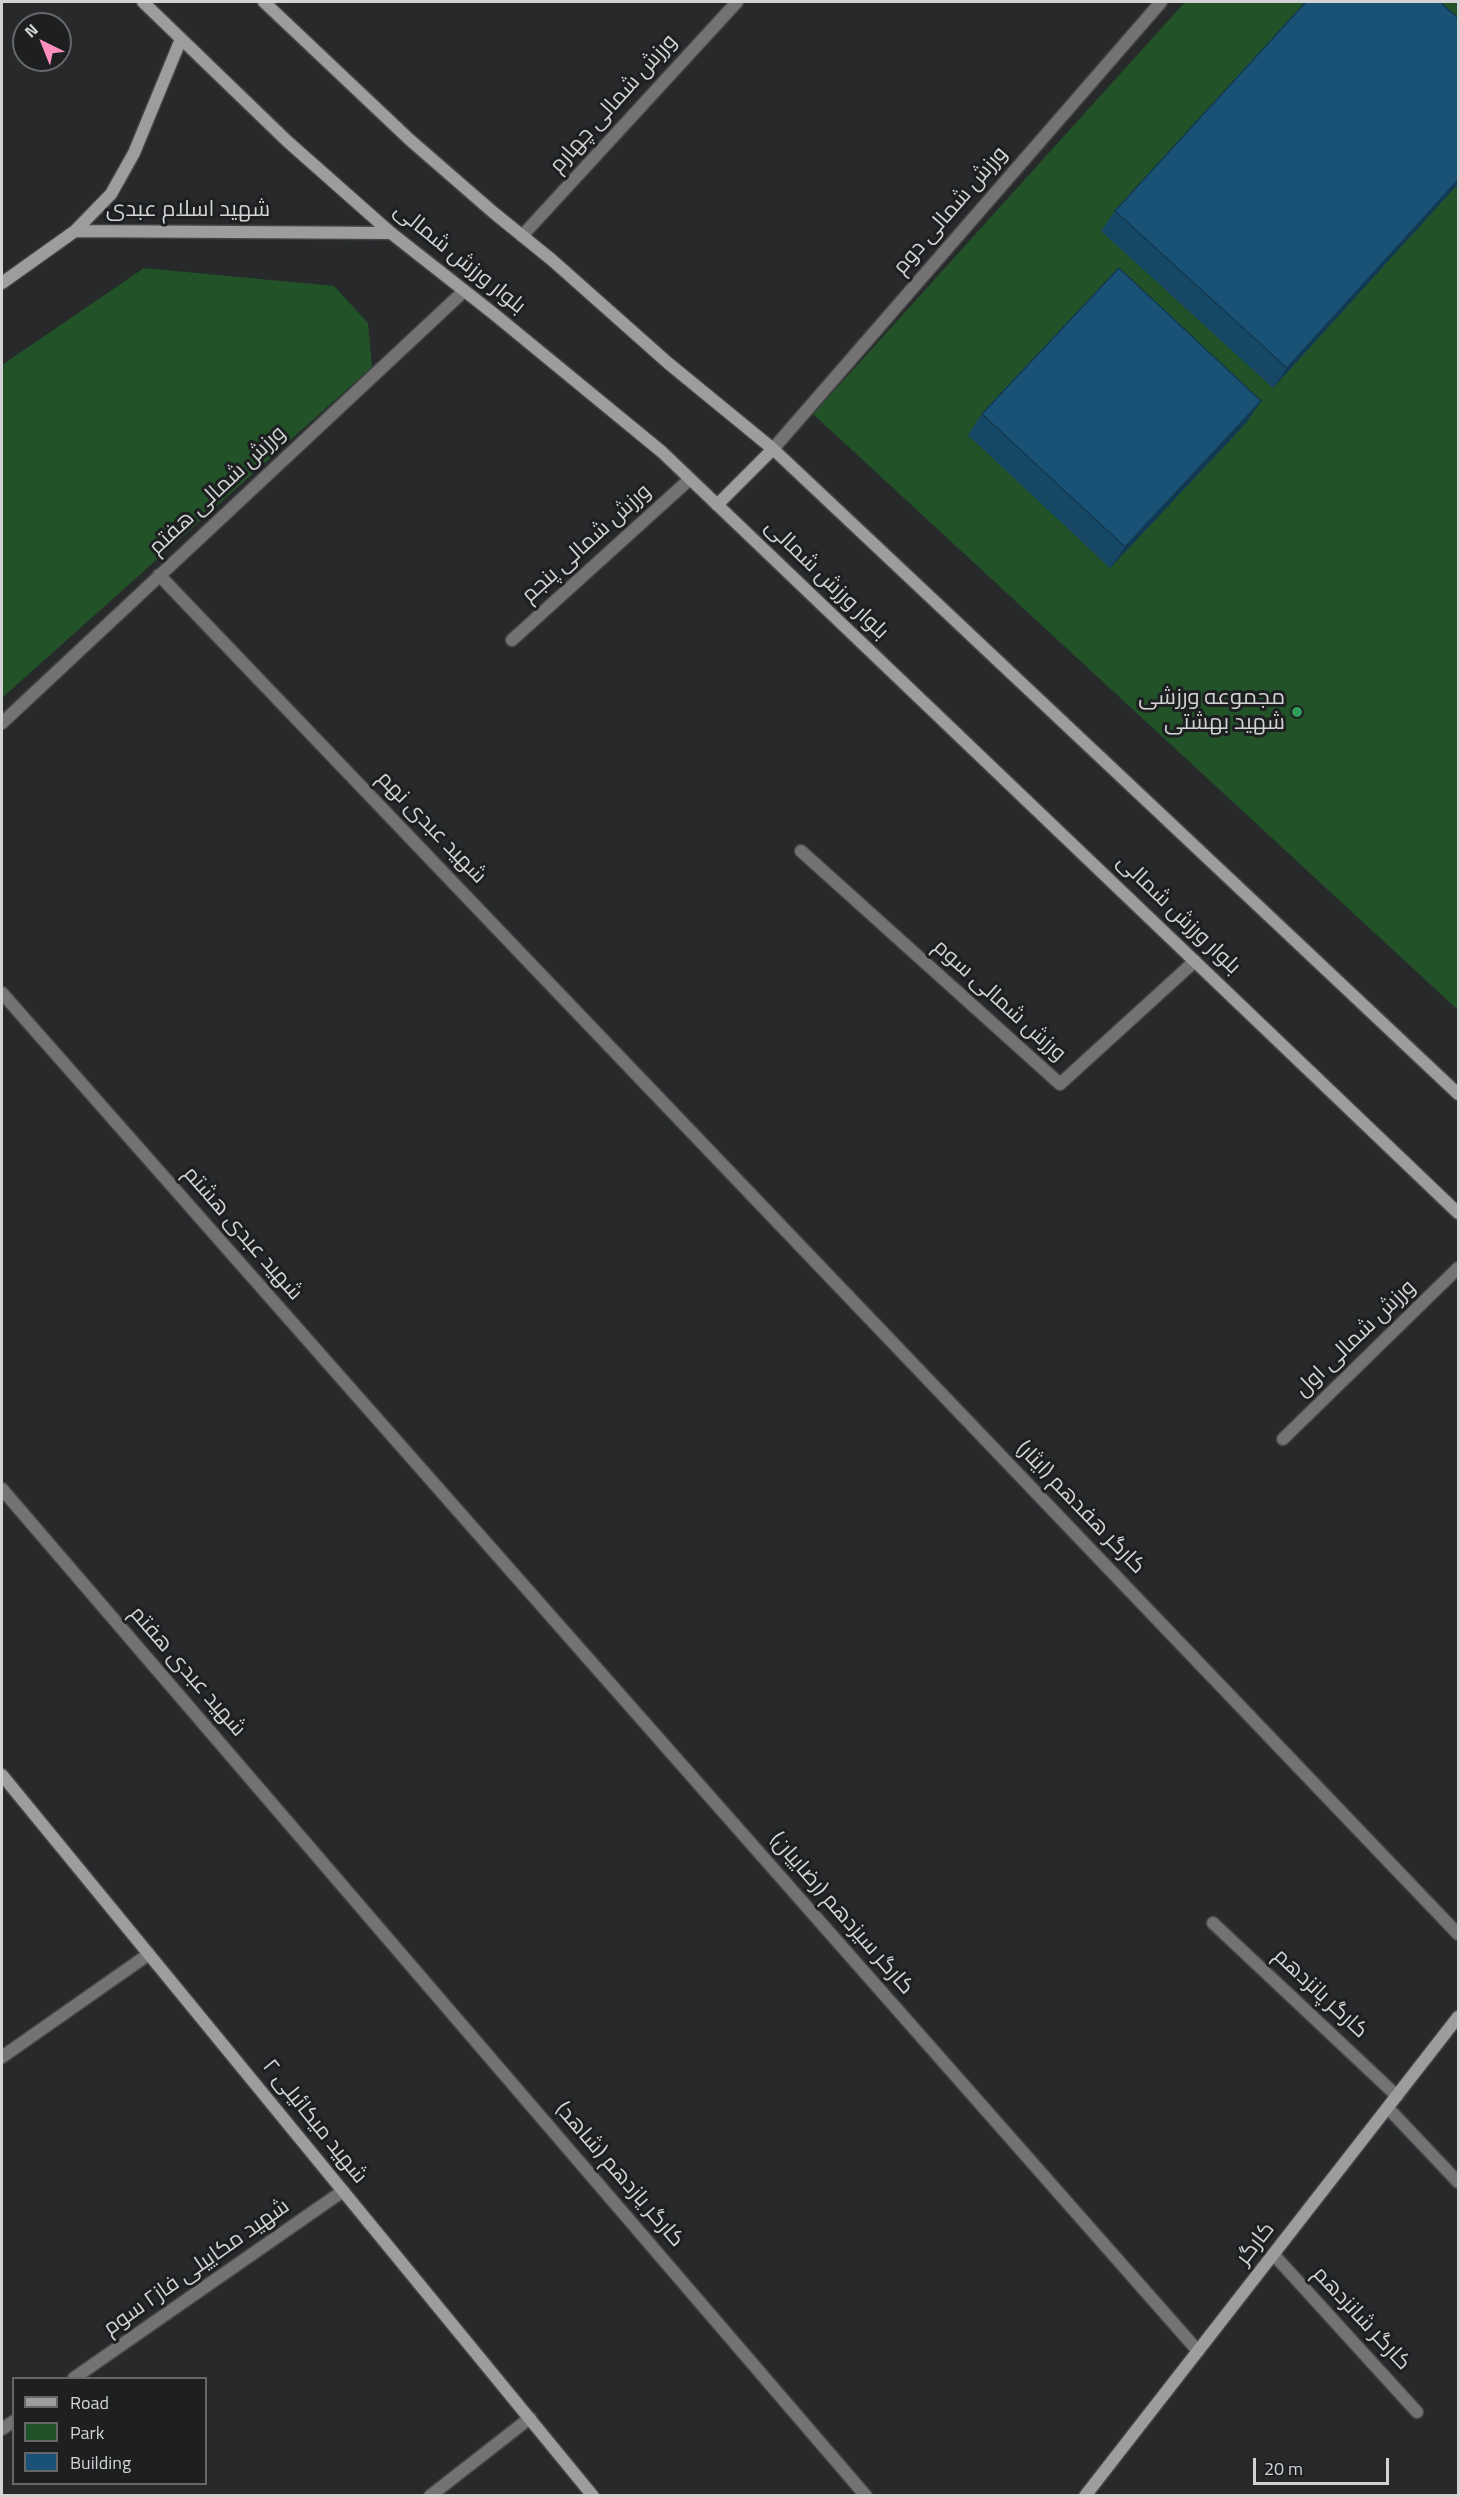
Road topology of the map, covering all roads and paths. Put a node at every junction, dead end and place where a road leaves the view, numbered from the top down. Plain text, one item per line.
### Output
1 (143, 2) edge
2 (264, 2) edge
3 (736, 2) edge
4 (1161, 2) edge
5 (178, 35) junction
6 (75, 231) junction
7 (391, 233) junction
8 (522, 236) junction
9 (2, 283) edge
10 (464, 291) junction
11 (773, 449) junction
12 (690, 479) junction
13 (717, 505) junction
14 (159, 575) junction
15 (512, 640) dead end
16 (2, 723) edge
17 (801, 851) dead end
18 (1195, 961) junction
19 (2, 993) edge
20 (1458, 1094) edge
21 (671, 1110) joint
22 (1458, 1213) edge
23 (1458, 1268) edge
24 (1283, 1439) dead end
25 (2, 1489) edge
26 (452, 1503) joint
27 (2, 1775) edge
28 (340, 1882) joint
29 (1213, 1923) dead end
30 (1458, 1934) edge
31 (149, 1954) junction
32 (1458, 2017) edge
33 (2, 2057) edge
34 (1397, 2096) junction
35 (1388, 2108) junction
36 (1458, 2182) edge
37 (343, 2191) junction
38 (1274, 2255) junction
39 (1198, 2352) junction
40 (77, 2377) edge
41 (1417, 2412) dead end
42 (530, 2418) junction
43 (430, 2496) edge
44 (593, 2496) edge
45 (866, 2496) edge
46 (1085, 2496) edge

1 - 5 main road, بلوار ورزش شمالی
2 - 8 main road
3 - 8 street, ورزش شمالی چهارم
4 - 11 street, ورزش شمالی دوم
5 - 6 main road
5 - 7 main road, بلوار ورزش شمالی
6 - 7 main road, شهید اسلام عبدی
6 - 9 main road, شهید اسلام عبدی
7 - 10 main road, بلوار ورزش شمالی
8 - 11 main road
10 - 12 main road, بلوار ورزش شمالی
10 - 14 street, ورزش شمالی هفتم
11 - 13 main road
11 - 20 main road
12 - 13 main road, بلوار ورزش شمالی
12 - 15 street, ورزش شمالی پنجم
13 - 18 main road, بلوار ورزش شمالی
14 - 16 street, ورزش شمالی هفتم
14 - 21 street, شهید عبدی نهم
17 - 18 street, ورزش شمالی سوم
18 - 22 main road, بلوار ورزش شمالی
19 - 26 street, شهید عبدی هشتم
21 - 30 street, کارگر هفدهم (ایثار)
23 - 24 street, ورزش شمالی اول
25 - 28 street, شهید عبدی هفتم
26 - 39 street, کارگر سیزدهم (رضاییان)
27 - 31 main road, شهید میکائیلی ۲
28 - 45 street, کارگر یازدهم (شاهد)
29 - 34 street, کارگر پانزدهم
31 - 33 street
31 - 37 main road, شهید میکائیلی ۲
32 - 34 main road, کارگر
34 - 35 main road, کارگر
35 - 36 street
35 - 38 main road, کارگر
37 - 40 street, شهید مکاییلی فاز۲ سوم
37 - 42 main road, شهید میکائیلی ۲
38 - 39 main road, کارگر
38 - 41 street, کارگر شانزدهم
39 - 46 main road, کارگر
42 - 43 street
42 - 44 main road, شهید میکائیلی ۲

